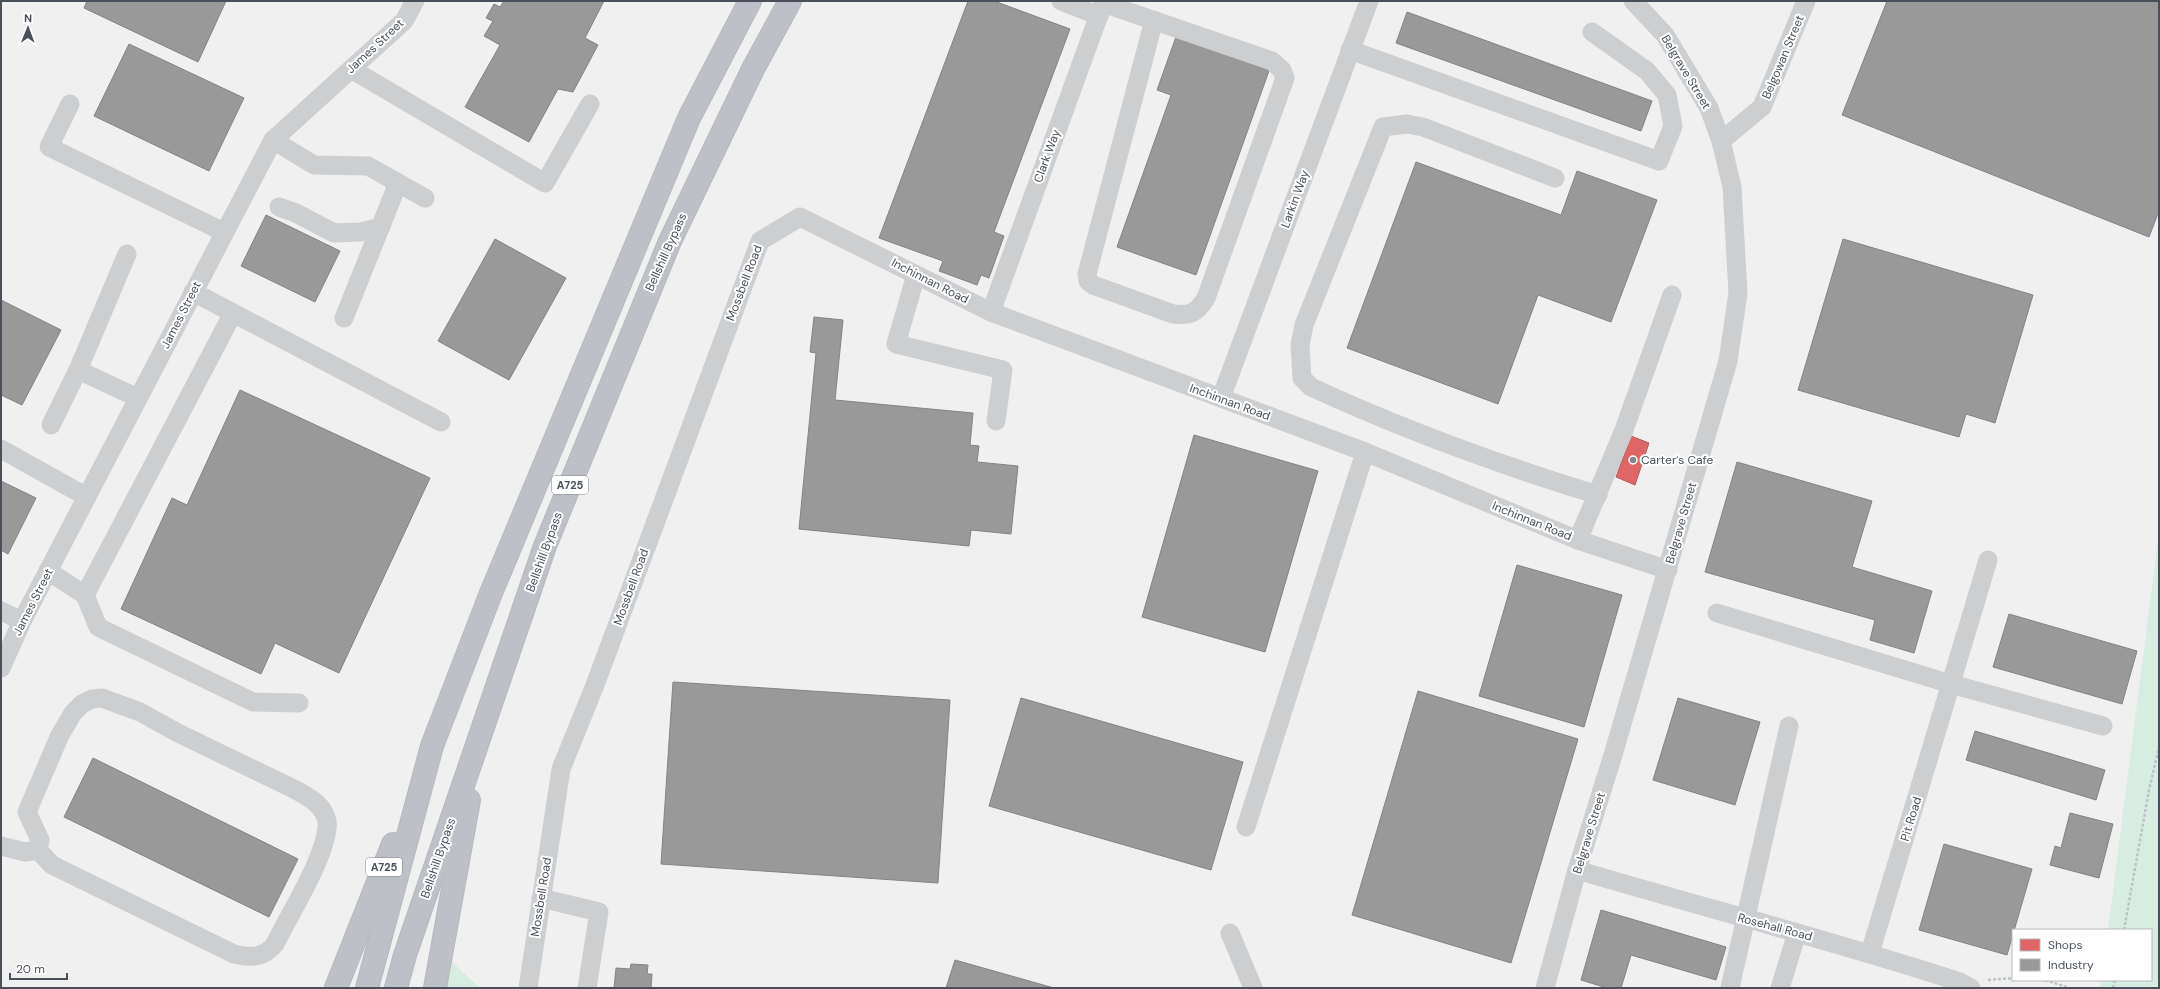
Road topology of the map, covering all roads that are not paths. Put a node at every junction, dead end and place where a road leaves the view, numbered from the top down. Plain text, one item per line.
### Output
1 (415, 1) edge
2 (733, 1) edge
3 (750, 1) edge
4 (790, 1) edge
5 (805, 1) edge
6 (1061, 1) edge
7 (1369, 1) edge
8 (1633, 1) edge
9 (1806, 1) edge
10 (1102, 7) edge
11 (1154, 20) junction
12 (1592, 32) dead end
13 (1350, 50) junction
14 (351, 69) junction
15 (754, 69) junction
16 (70, 104) dead end
17 (590, 104) dead end
18 (689, 118) junction
19 (273, 140) junction
20 (1720, 141) junction
21 (1555, 178) dead end
22 (398, 183) junction
23 (425, 198) dead end
24 (279, 207) dead end
25 (800, 217) joint
26 (380, 227) junction
27 (224, 232) junction
28 (127, 254) dead end
29 (916, 275) junction
30 (193, 292) junction
31 (1672, 295) dead end
32 (991, 312) junction
33 (233, 313) junction
34 (344, 318) dead end
35 (78, 370) junction
36 (138, 398) junction
37 (1221, 398) junction
38 (996, 421) dead end
39 (441, 422) dead end
40 (51, 425) dead end
41 (1, 449) edge
42 (1365, 452) junction
43 (1598, 495) junction
44 (87, 497) junction
45 (1578, 540) junction
46 (1988, 560) dead end
47 (1668, 570) junction
48 (48, 571) junction
49 (86, 595) junction
50 (1, 611) edge
51 (1717, 613) dead end
52 (22, 621) junction
53 (1, 668) edge
54 (1951, 684) junction
55 (299, 703) dead end
56 (1789, 726) dead end
57 (2103, 726) dead end
58 (482, 728) junction
59 (432, 746) junction
60 (1246, 827) dead end
61 (1, 846) edge
62 (38, 850) junction
63 (1577, 870) junction
64 (541, 898) junction
65 (1745, 920) junction
66 (1230, 933) dead end
67 (1797, 933) junction
68 (1870, 953) junction
69 (336, 988) edge
70 (367, 988) edge
71 (396, 988) edge
72 (436, 988) edge
73 (528, 988) edge
74 (587, 988) edge
75 (1253, 988) edge
76 (1545, 988) edge
77 (1730, 988) edge
78 (1780, 988) edge
79 (1971, 988) edge

1 - 14 street, James Street
2 - 18 highway
3 - 18 highway, A725
4 - 15 highway, Bellshill Bypass / A725
5 - 15 highway
6 - 10 street
7 - 13 street, Larkin Way
8 - 20 street, Belgrave Street
9 - 20 street, Belgowan Street
10 - 11 street
10 - 32 street, Clark Way
11 - 11 street
12 - 13 street
13 - 37 street, Larkin Way
14 - 17 street
14 - 19 street, James Street
15 - 58 highway, Bellshill Bypass / A725
16 - 27 street
18 - 59 highway, A725
19 - 22 street
19 - 27 street, James Street
20 - 47 street, Belgrave Street
21 - 43 street
22 - 23 street
22 - 26 street
24 - 26 street
25 - 29 street, Inchinnan Road
25 - 64 street, Mossbell Road
26 - 34 street
27 - 30 street, James Street
28 - 35 street
29 - 32 street, Inchinnan Road
29 - 38 street
30 - 33 street
30 - 36 street, James Street
31 - 43 street
32 - 37 street, Inchinnan Road
33 - 39 street
33 - 49 street
35 - 36 street
35 - 40 street
36 - 44 street, James Street
37 - 42 street, Inchinnan Road
41 - 44 street
42 - 45 street, Inchinnan Road
42 - 60 street
43 - 45 street
44 - 48 street, James Street
45 - 47 street, Inchinnan Road
46 - 54 street, Pit Road
47 - 63 street, Belgrave Street
48 - 49 street
48 - 52 street, James Street
49 - 55 street
50 - 52 street
51 - 54 street
52 - 53 street, James Street
54 - 57 street
54 - 68 street, Pit Road
56 - 65 street
58 - 71 highway, Bellshill Bypass / A725
58 - 72 highway
59 - 69 highway, A725
59 - 70 highway, A725
61 - 62 street
62 - 62 street
63 - 65 street, Rosehall Road
63 - 76 street, Belgrave Street
64 - 73 street, Mossbell Road
64 - 74 street
65 - 67 street, Rosehall Road
65 - 77 street
66 - 75 street
67 - 68 street, Rosehall Road
67 - 78 street
68 - 79 street, Rosehall Road

